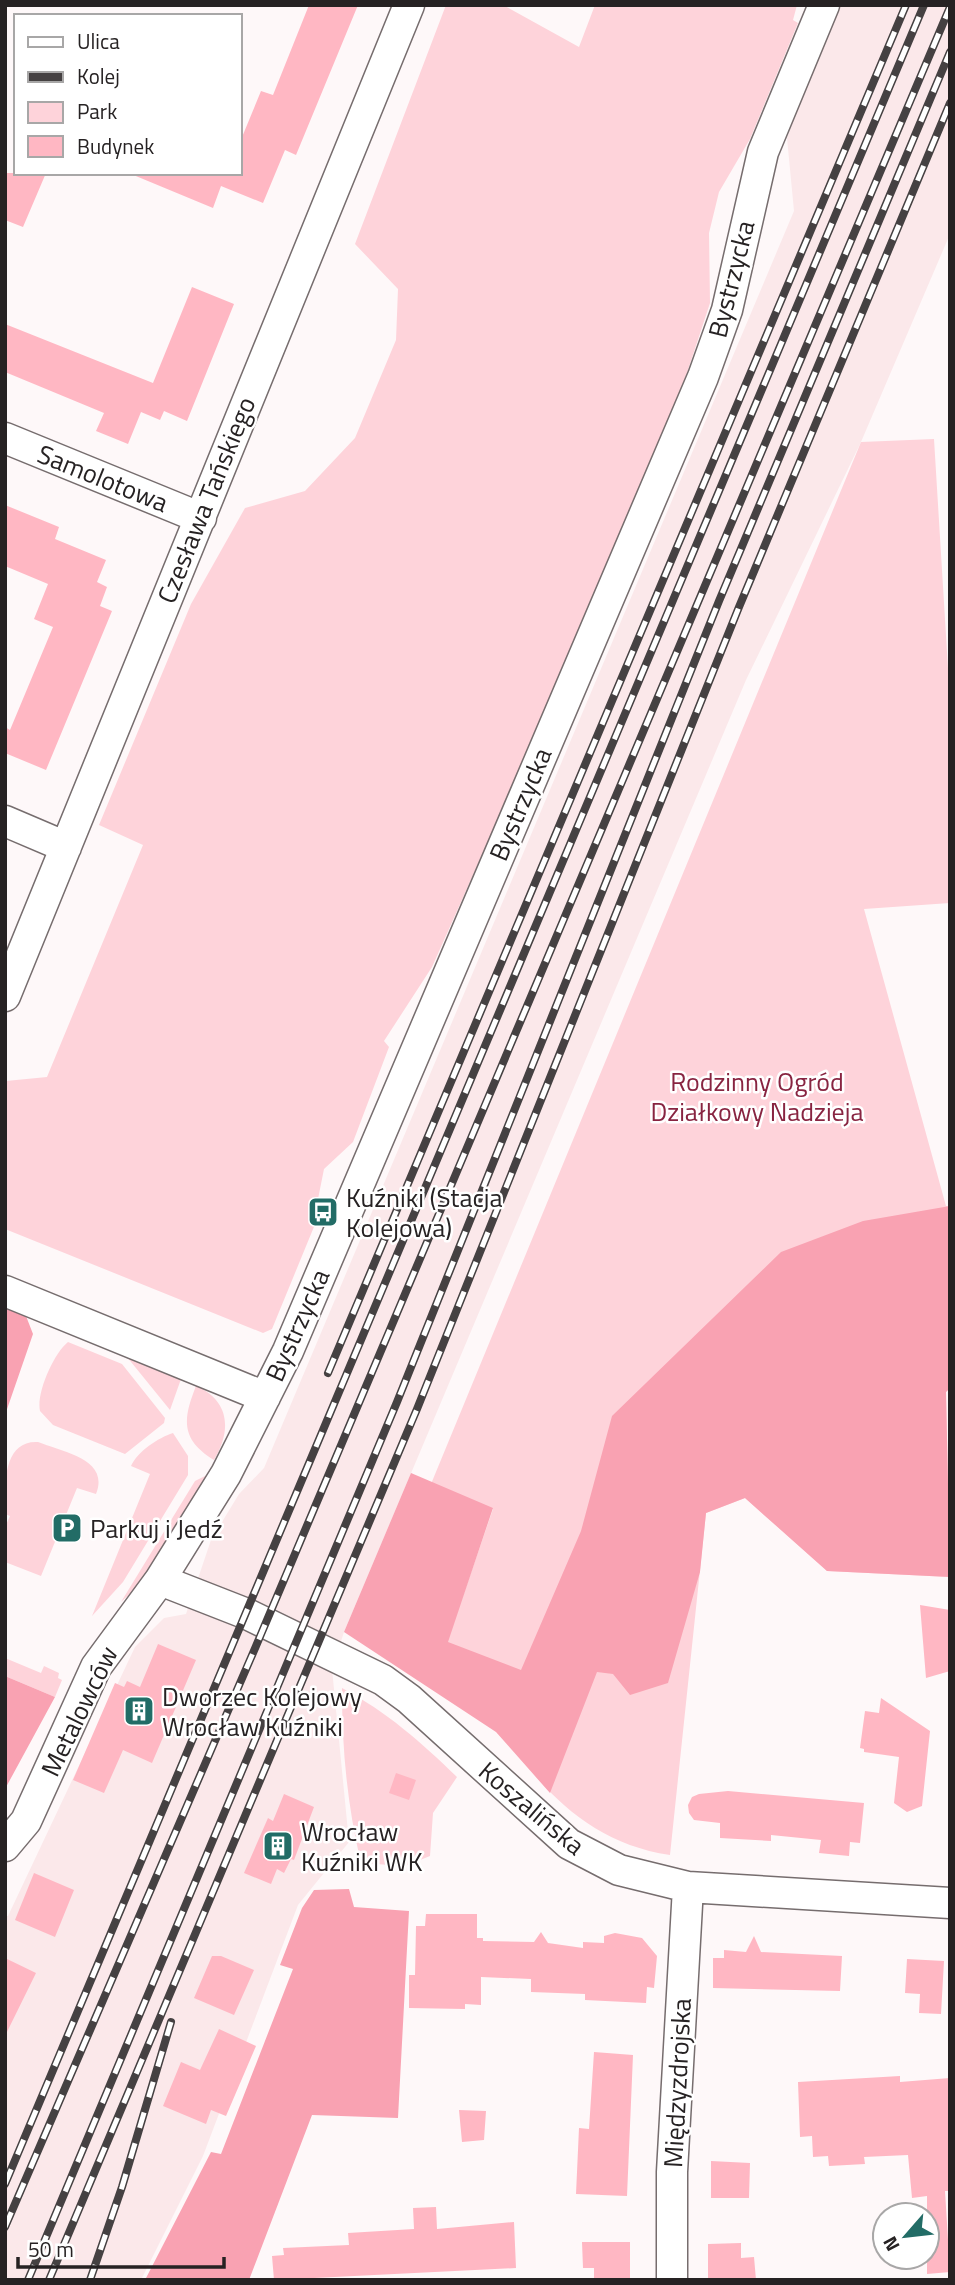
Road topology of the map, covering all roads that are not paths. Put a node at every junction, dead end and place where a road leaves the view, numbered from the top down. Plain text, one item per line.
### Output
1 (409, 5) edge
2 (824, 5) edge
3 (5, 438) edge
4 (201, 518) junction
5 (5, 821) edge
6 (65, 847) junction
7 (5, 996) edge
8 (5, 1291) edge
9 (265, 1397) junction
10 (160, 1580) junction
11 (5, 1846) edge
12 (688, 1887) junction
13 (950, 1903) edge
14 (672, 2280) edge

1 - 4 street, Czesława Tańskiego
2 - 9 street, Bystrzycka
3 - 4 street, Samolotowa
4 - 6 street, Czesława Tańskiego
5 - 6 street
6 - 7 street, Czesława Tańskiego
8 - 9 street
9 - 10 street, Bystrzycka
10 - 11 street, Metalowców
10 - 12 street, Koszalińska
12 - 13 street, Koszalińska
12 - 14 street, Międzyzdrojska

